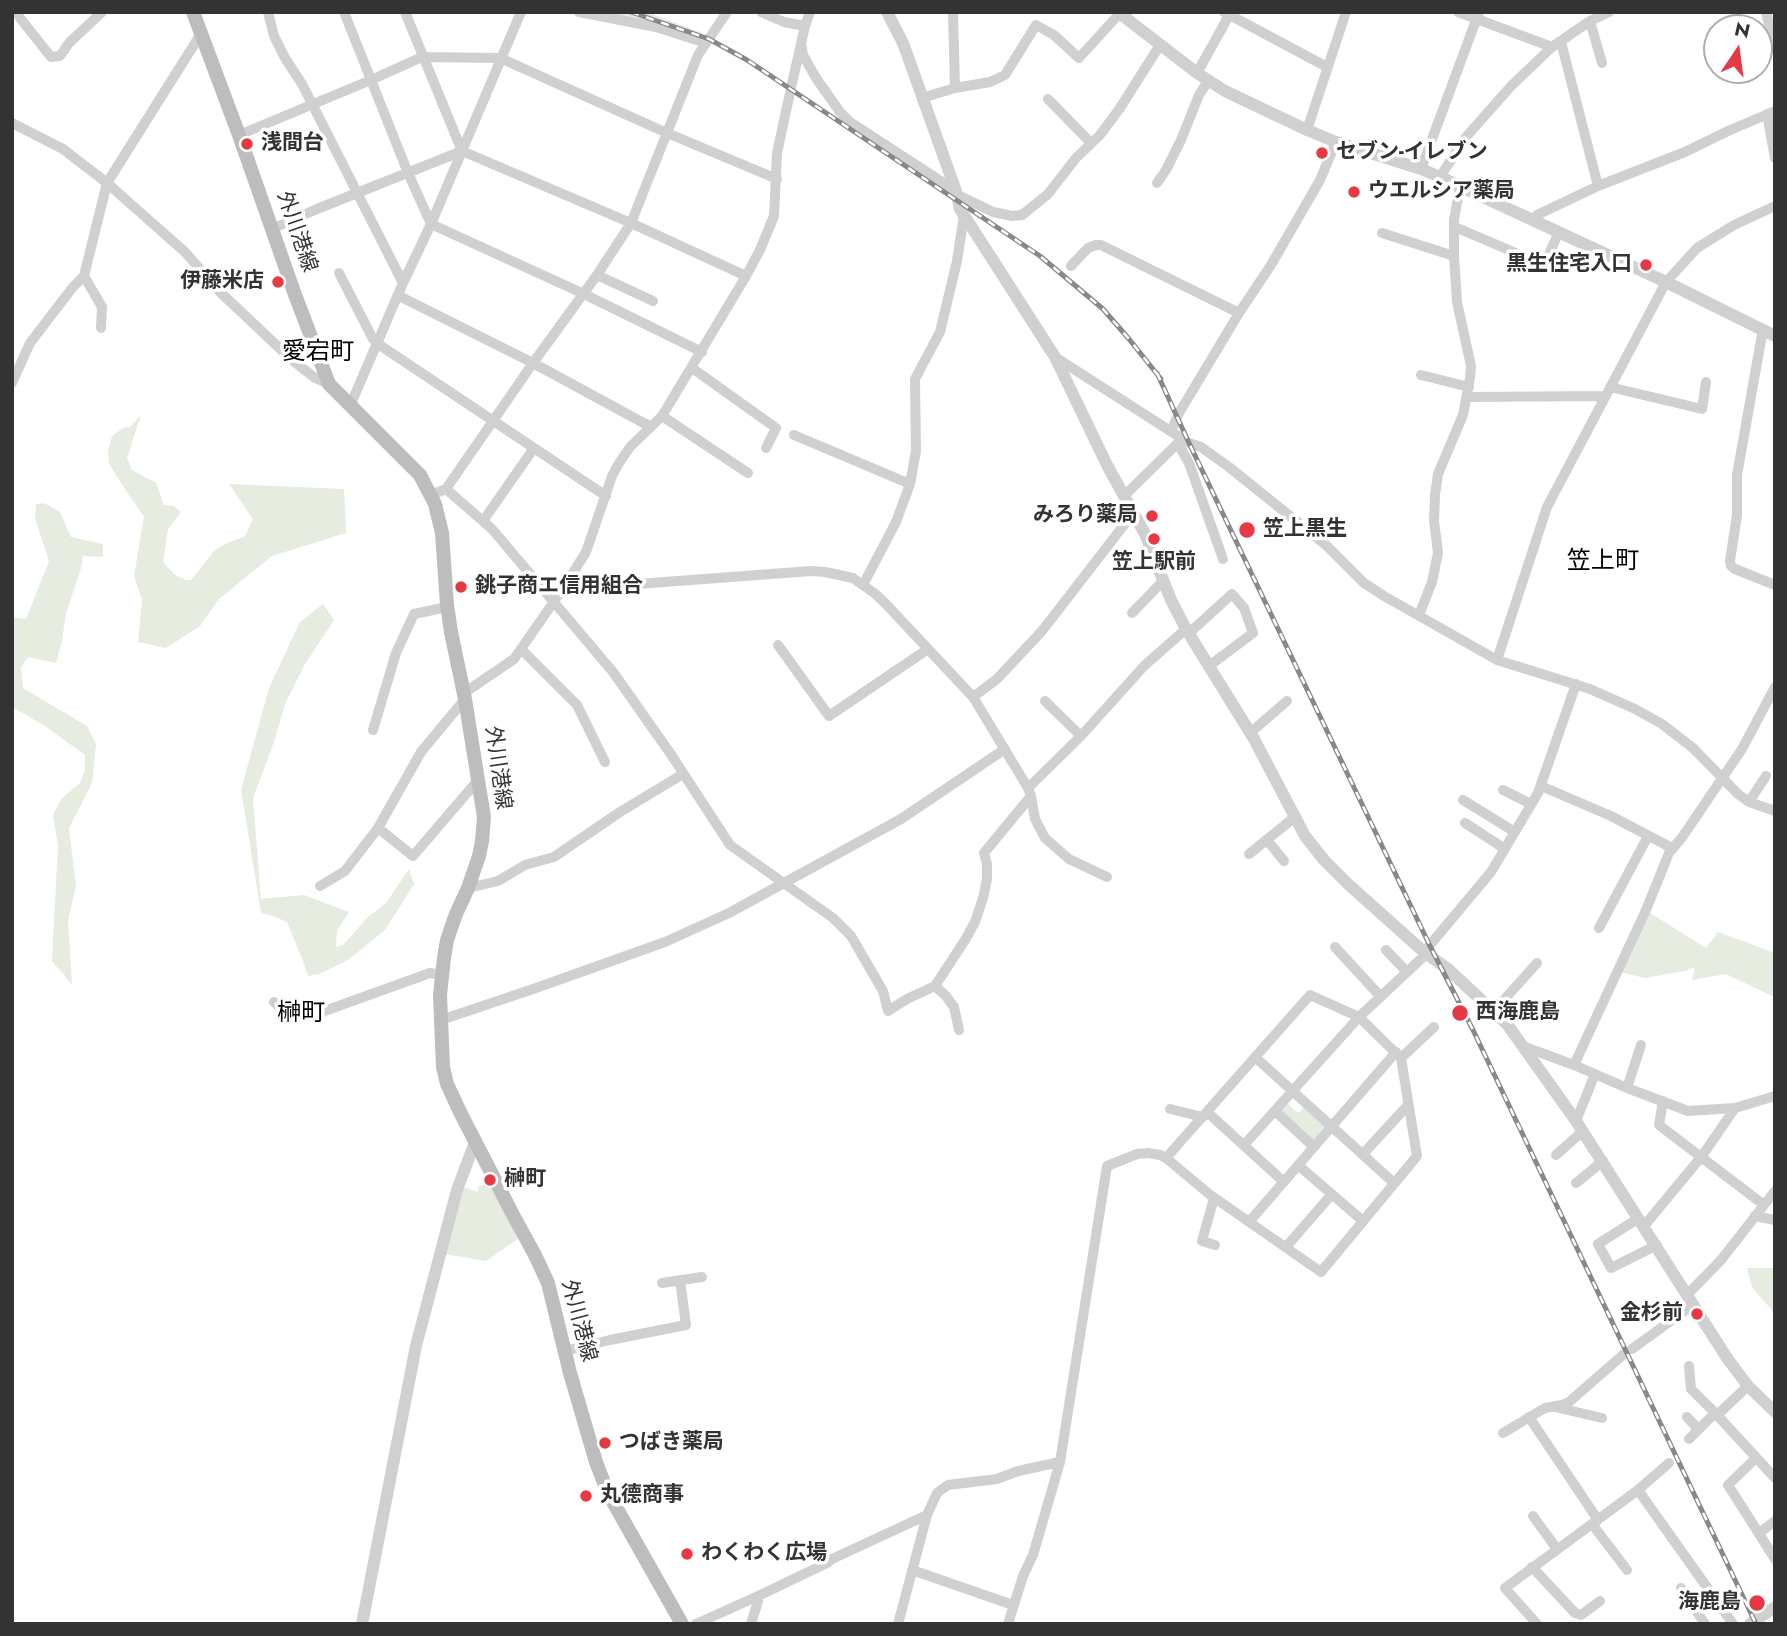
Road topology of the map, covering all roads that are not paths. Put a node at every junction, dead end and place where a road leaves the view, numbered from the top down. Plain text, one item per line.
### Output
1 (102, 12) edge
2 (268, 12) edge
3 (344, 12) edge
4 (405, 12) edge
5 (521, 12) edge
6 (579, 12) edge
7 (727, 12) edge
8 (761, 12) edge
9 (810, 12) edge
10 (887, 12) edge
11 (953, 12) edge
12 (1346, 12) edge
13 (1458, 12) edge
14 (1609, 12) edge
15 (1766, 12) edge
16 (197, 13) edge
17 (1119, 13) edge
18 (1228, 13) edge
19 (22, 14) edge
20 (1478, 16) edge
21 (1590, 21) junction
22 (805, 26) junction
23 (202, 32) junction
24 (706, 43) junction
25 (801, 44) junction
26 (1556, 44) junction
27 (1160, 45) junction
28 (1775, 50) edge
29 (422, 57) junction
30 (500, 58) junction
31 (1602, 62) dead end
32 (1328, 67) junction
33 (1197, 73) junction
34 (371, 80) junction
35 (1208, 81) junction
36 (955, 88) junction
37 (922, 98) junction
38 (1048, 99) dead end
39 (312, 105) junction
40 (1771, 113) edge
41 (12, 122) edge
42 (1307, 130) junction
43 (667, 133) junction
44 (240, 135) junction
45 (1336, 142) junction
46 (1091, 144) junction
47 (462, 151) junction
48 (1775, 158) edge
49 (1421, 169) junction
50 (408, 173) junction
51 (1440, 177) junction
52 (777, 180) junction
53 (107, 183) junction
54 (1157, 183) dead end
55 (1460, 186) junction
56 (1598, 186) junction
57 (956, 192) junction
58 (356, 193) junction
59 (1775, 206) edge
60 (964, 215) junction
61 (1532, 220) junction
62 (631, 223) junction
63 (431, 224) junction
64 (1455, 227) junction
65 (272, 229) junction
66 (1559, 232) junction
67 (1382, 233) dead end
68 (1454, 256) junction
69 (1071, 266) dead end
70 (339, 273) dead end
71 (597, 275) junction
72 (84, 276) junction
73 (746, 276) junction
74 (1666, 282) junction
75 (403, 283) junction
76 (584, 294) junction
77 (399, 296) junction
78 (653, 301) dead end
79 (1239, 313) junction
80 (100, 328) dead end
81 (1763, 329) junction
82 (1775, 336) edge
83 (378, 344) junction
84 (702, 352) junction
85 (1055, 357) junction
86 (533, 363) junction
87 (692, 368) junction
88 (1421, 375) dead end
89 (1706, 382) dead end
90 (12, 383) edge
91 (328, 384) junction
92 (1608, 391) junction
93 (1468, 392) junction
94 (350, 406) junction
95 (662, 416) junction
96 (494, 421) junction
97 (651, 427) junction
98 (1171, 431) junction
99 (794, 435) dead end
100 (1179, 441) junction
101 (534, 448) junction
102 (766, 448) dead end
103 (748, 473) dead end
104 (910, 485) junction
105 (446, 489) junction
106 (431, 495) junction
107 (606, 496) junction
108 (1124, 496) junction
109 (1134, 512) junction
110 (483, 521) junction
111 (1223, 559) dead end
112 (1164, 580) junction
113 (863, 585) junction
114 (1775, 585) edge
115 (564, 587) junction
116 (554, 601) junction
117 (447, 607) junction
118 (1132, 613) dead end
119 (1419, 615) junction
120 (1187, 631) junction
121 (778, 645) dead end
122 (521, 649) junction
123 (928, 649) junction
124 (1497, 660) junction
125 (1209, 666) junction
126 (1576, 684) junction
127 (1775, 687) edge
128 (465, 696) junction
129 (973, 697) junction
130 (1045, 701) dead end
131 (1287, 701) dead end
132 (1770, 706) edge
133 (373, 730) dead end
134 (1250, 733) junction
135 (1081, 736) junction
136 (1004, 749) junction
137 (604, 762) dead end
138 (683, 774) junction
139 (1766, 776) dead end
140 (1722, 777) junction
141 (479, 779) junction
142 (1541, 786) junction
143 (1503, 790) dead end
144 (1030, 792) junction
145 (1463, 800) dead end
146 (1749, 802) junction
147 (1531, 804) junction
148 (1775, 811) edge
149 (1295, 817) junction
150 (1465, 823) dead end
151 (378, 828) junction
152 (1515, 832) junction
153 (1648, 836) junction
154 (1267, 840) junction
155 (1672, 848) junction
156 (1505, 849) junction
157 (1249, 854) dead end
158 (1284, 861) dead end
159 (1107, 877) dead end
160 (782, 882) junction
161 (320, 886) dead end
162 (468, 888) junction
163 (1599, 928) dead end
164 (1335, 947) dead end
165 (1386, 950) dead end
166 (1424, 951) junction
167 (1536, 963) dead end
168 (1407, 972) junction
169 (442, 975) junction
170 (935, 986) junction
171 (1380, 996) junction
172 (274, 1002) dead end
173 (1494, 1012) junction
174 (1359, 1017) junction
175 (440, 1020) junction
176 (1434, 1027) dead end
177 (959, 1030) dead end
178 (1641, 1045) dead end
179 (1525, 1047) junction
180 (1399, 1055) junction
181 (1255, 1057) junction
182 (1574, 1065) junction
183 (1595, 1074) junction
184 (1626, 1088) junction
185 (1293, 1091) junction
186 (1775, 1096) edge
187 (1663, 1101) junction
188 (1408, 1105) junction
189 (1735, 1108) junction
190 (1170, 1109) dead end
191 (1275, 1111) junction
192 (1205, 1114) junction
193 (1332, 1126) junction
194 (1580, 1126) junction
195 (475, 1142) junction
196 (1244, 1145) junction
197 (1314, 1147) junction
198 (1363, 1154) junction
199 (1556, 1155) dead end
200 (1702, 1156) junction
201 (1166, 1158) junction
202 (1603, 1161) junction
203 (1298, 1165) junction
204 (1284, 1182) junction
205 (1394, 1183) junction
206 (1576, 1183) dead end
207 (1775, 1191) edge
208 (1332, 1194) junction
209 (1214, 1198) junction
210 (1764, 1205) junction
211 (1755, 1216) junction
212 (1775, 1220) edge
213 (1363, 1221) junction
214 (1249, 1222) junction
215 (1642, 1222) junction
216 (1215, 1245) dead end
217 (1657, 1245) junction
218 (1286, 1247) junction
219 (702, 1277) dead end
220 (680, 1280) junction
221 (662, 1283) dead end
222 (1691, 1299) junction
223 (565, 1351) junction
224 (1689, 1366) dead end
225 (1748, 1386) junction
226 (1554, 1406) junction
227 (1775, 1412) edge
228 (1717, 1415) junction
229 (1529, 1417) junction
230 (1687, 1417) dead end
231 (1602, 1418) dead end
232 (1698, 1429) junction
233 (1503, 1433) dead end
234 (1689, 1439) dead end
235 (1756, 1458) junction
236 (1060, 1462) junction
237 (1669, 1463) dead end
238 (1775, 1478) edge
239 (1638, 1490) junction
240 (928, 1515) junction
241 (1533, 1516) dead end
242 (1775, 1521) edge
243 (1595, 1522) junction
244 (1759, 1533) junction
245 (1557, 1549) junction
246 (1775, 1559) edge
247 (1532, 1567) junction
248 (912, 1570) junction
249 (1627, 1570) dead end
250 (1681, 1588) dead end
251 (756, 1597) junction
252 (1600, 1601) dead end
253 (1013, 1605) junction
254 (1773, 1611) edge
255 (1753, 1622) edge
256 (362, 1624) edge
257 (682, 1624) edge
258 (696, 1624) edge
259 (751, 1624) edge
260 (898, 1624) edge
261 (1008, 1624) edge
262 (1537, 1624) edge
263 (1705, 1624) edge
264 (1733, 1624) edge

1 - 19 street
2 - 39 street
3 - 34 street
4 - 29 street
5 - 30 street
6 - 24 street
7 - 24 street
8 - 22 street
9 - 22 street
10 - 37 street
11 - 36 street
12 - 32 street
13 - 20 street
14 - 21 street
15 - 28 street
16 - 23 main road, 外川港線
17 - 27 street
17 - 36 street
18 - 32 street
18 - 33 street
20 - 26 street
20 - 49 street
21 - 26 street
21 - 31 street
22 - 25 street
23 - 44 main road, 外川港線
23 - 53 street
24 - 43 street
25 - 52 street
25 - 57 street
26 - 51 street
26 - 56 street
27 - 33 street
27 - 46 street
29 - 30 street
29 - 34 street
29 - 47 street
30 - 43 street
30 - 47 street
32 - 42 street
33 - 35 street
34 - 39 street
34 - 50 street
35 - 42 street
35 - 54 street
36 - 37 street
37 - 57 street
38 - 46 street
39 - 44 street
39 - 58 street
40 - 48 street
40 - 56 street
41 - 53 street
42 - 45 street
43 - 52 street
43 - 62 street
44 - 65 main road, 外川港線
45 - 49 street
45 - 79 street
46 - 57 street
47 - 50 street
47 - 62 street
47 - 63 street
49 - 51 street
50 - 58 street
50 - 63 street
51 - 55 street
52 - 73 street
53 - 72 street
53 - 91 street
55 - 61 street
55 - 64 street
56 - 61 street
57 - 60 street
58 - 65 street
58 - 75 street
59 - 74 street
60 - 85 street
60 - 104 street
61 - 66 street
62 - 71 street
62 - 73 street
63 - 75 street
63 - 76 street
64 - 66 street
64 - 68 street
65 - 91 main road, 外川港線
66 - 74 street
67 - 68 street
68 - 93 street
69 - 79 street
70 - 83 street
71 - 76 street
71 - 78 street
72 - 80 street
72 - 90 street
73 - 84 street
74 - 81 street
74 - 92 street
75 - 77 street
76 - 84 street
76 - 86 street
77 - 83 street
77 - 86 street
79 - 98 street
81 - 82 street
81 - 114 street
83 - 94 street
83 - 96 street
84 - 87 street
85 - 98 street
85 - 108 street
86 - 96 street
86 - 97 street
87 - 95 street
87 - 102 street
88 - 93 street
89 - 92 street
91 - 94 main road, 外川港線
92 - 93 street
92 - 124 street
93 - 119 street
94 - 106 main road, 外川港線
95 - 97 street
95 - 103 street
96 - 101 street
96 - 105 street
97 - 107 street
98 - 100 street
99 - 104 street
100 - 108 street
100 - 111 street
100 - 119 street
101 - 107 street
101 - 110 street
104 - 113 street
105 - 106 street
105 - 110 street
106 - 117 main road, 外川港線
107 - 115 street
108 - 109 street
109 - 112 street
109 - 129 street
110 - 116 street
112 - 118 street
112 - 120 street
113 - 115 street
113 - 123 street
115 - 116 street
116 - 122 street
116 - 138 street
117 - 128 main road, 外川港線
117 - 133 street
119 - 124 street
120 - 125 street
120 - 125 street
120 - 135 street
121 - 123 street
122 - 128 street
122 - 137 street
123 - 129 street
124 - 126 street
125 - 134 street
126 - 140 street
126 - 142 street
127 - 132 street
128 - 141 main road, 外川港線
128 - 151 street
129 - 136 street
130 - 135 street
131 - 134 street
132 - 140 street
134 - 149 street
135 - 144 street
136 - 144 street
136 - 160 street
138 - 160 street
138 - 162 street
139 - 146 street
140 - 146 street
140 - 155 street
141 - 151 street
141 - 162 main road, 外川港線
142 - 147 street
142 - 153 street
143 - 147 street
144 - 159 street
144 - 170 street
145 - 152 street
146 - 148 street
147 - 152 street
149 - 154 street
149 - 166 street
150 - 156 street
151 - 161 street
152 - 156 street
153 - 155 street
153 - 163 street
154 - 157 street
154 - 158 street
155 - 182 street
156 - 166 street
160 - 170 street
160 - 175 street
162 - 169 main road, 外川港線
164 - 171 street
165 - 168 street
166 - 168 street
166 - 173 street
167 - 173 street
168 - 171 street
169 - 172 street
169 - 175 main road, 外川港線
170 - 177 street
171 - 174 street
173 - 179 street
174 - 180 street
174 - 181 street
174 - 185 street
175 - 195 main road, 外川港線
176 - 180 street
178 - 184 street
179 - 182 street
179 - 194 street
180 - 188 street
180 - 193 street
181 - 185 street
181 - 192 street
182 - 183 street
183 - 184 street
183 - 194 street
184 - 187 street
185 - 191 street
185 - 193 street
186 - 189 street
187 - 189 street
187 - 200 street
188 - 198 street
188 - 205 street
189 - 200 street
190 - 192 street
191 - 196 street
191 - 197 street
192 - 196 street
192 - 201 street
193 - 197 street
193 - 198 street
194 - 199 street
194 - 202 street
195 - 223 main road, 外川港線
195 - 256 street
196 - 204 street
197 - 203 street
198 - 205 street
200 - 210 street
200 - 215 street
201 - 209 street
201 - 236 street
202 - 206 street
202 - 215 street
203 - 204 street
203 - 208 street
204 - 214 street
205 - 213 street
207 - 210 street
208 - 213 street
208 - 218 street
209 - 214 street
209 - 216 street
210 - 211 street
211 - 212 street
211 - 222 street
213 - 218 street
214 - 218 street
215 - 217 street
215 - 217 street
217 - 222 street
219 - 220 street
220 - 221 street
220 - 223 street
222 - 225 street
222 - 226 street
223 - 257 main road, 外川港線
224 - 228 street
225 - 227 street
225 - 228 street
226 - 229 street
226 - 231 street
228 - 232 street
228 - 235 street
229 - 233 street
229 - 243 street
230 - 232 street
232 - 234 street
235 - 238 street
235 - 244 street
236 - 240 street
236 - 253 street
237 - 239 street
239 - 243 street
239 - 264 street
240 - 248 street
240 - 251 street
241 - 245 street
242 - 244 street
243 - 245 street
243 - 249 street
244 - 246 street
245 - 247 street
247 - 252 street
247 - 262 street
248 - 253 street
248 - 260 street
250 - 263 street
251 - 258 street
251 - 259 street
253 - 261 street
254 - 255 street

